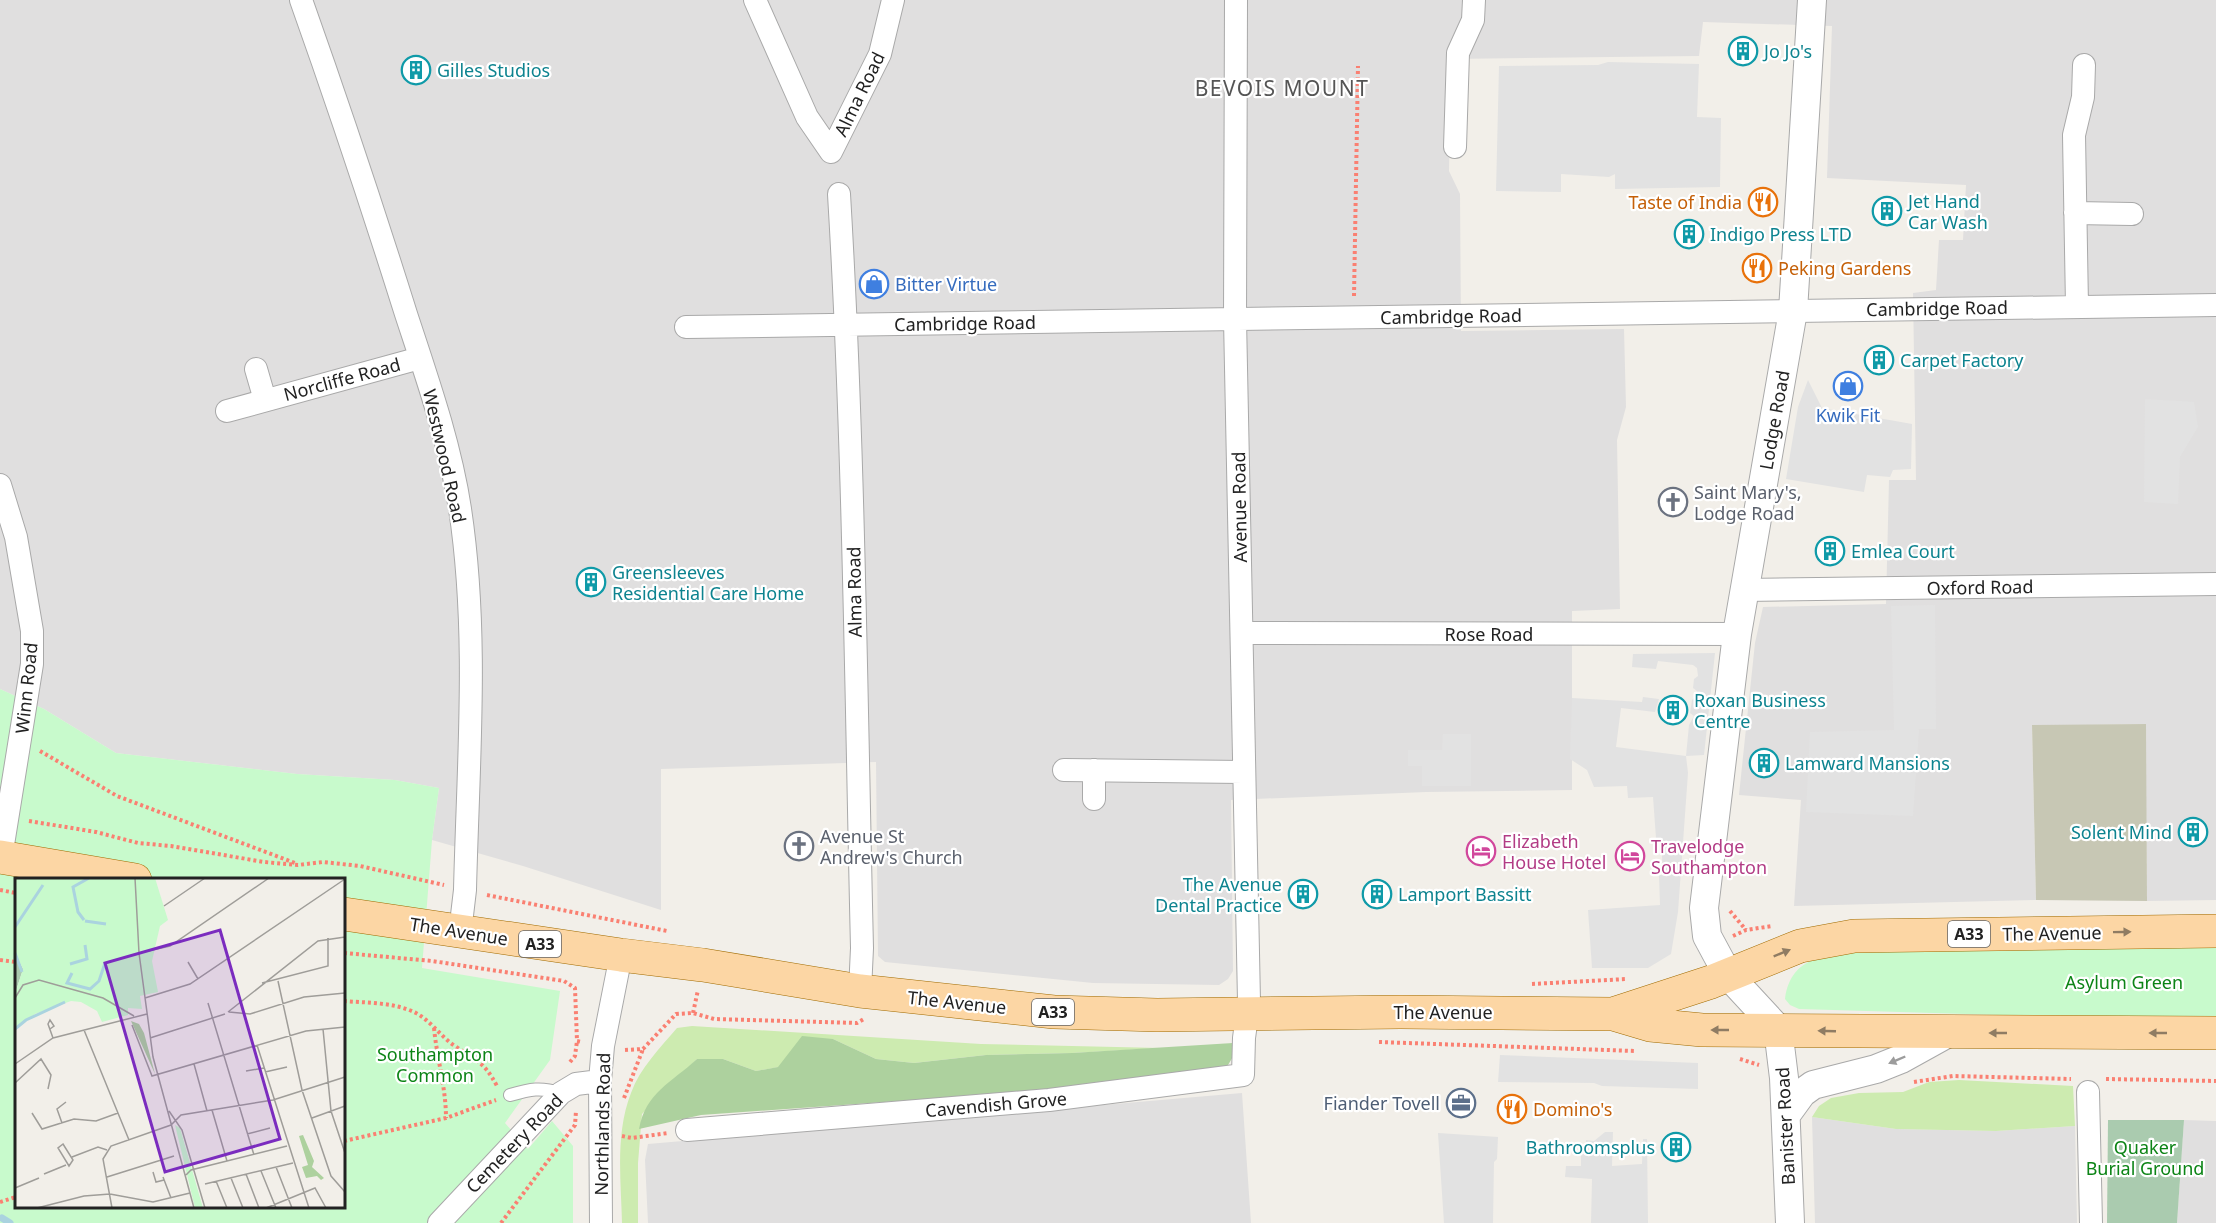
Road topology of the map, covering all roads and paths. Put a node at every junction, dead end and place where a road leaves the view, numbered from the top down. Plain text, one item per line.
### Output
1 (301, 0) edge
2 (755, 0) edge
3 (893, 0) edge
4 (1236, 0) edge
5 (1474, 0) edge
6 (1812, 0) edge
7 (2084, 65) dead end
8 (1358, 66) dead end
9 (1455, 147) dead end
10 (839, 194) dead end
11 (2075, 213) junction
12 (2132, 214) dead end
13 (2216, 304) edge
14 (2077, 306) junction
15 (1793, 311) junction
16 (1355, 317) junction
17 (1236, 319) junction
18 (847, 325) junction
19 (686, 327) dead end
20 (420, 358) junction
21 (255, 369) dead end
22 (265, 400) junction
23 (227, 411) dead end
24 (0, 485) edge
25 (2216, 585) edge
26 (1744, 590) junction
27 (1242, 633) junction
28 (1737, 634) junction
29 (40, 751) dead end
30 (1064, 770) dead end
31 (1095, 770) junction
32 (1243, 772) junction
33 (1094, 799) dead end
34 (28, 821) dead end
35 (0, 857) edge
36 (298, 865) junction
37 (129, 878) edge
38 (439, 883) dead end
39 (0, 890) edge
40 (15, 893) edge
41 (486, 895) dead end
42 (1728, 903) dead end
43 (345, 914) edge
44 (1780, 924) dead end
45 (1746, 930) junction
46 (2216, 931) edge
47 (460, 932) junction
48 (672, 932) dead end
49 (1738, 933) dead end
50 (345, 953) edge
51 (621, 955) junction
52 (0, 960) edge
53 (15, 962) edge
54 (1728, 975) junction
55 (698, 989) dead end
56 (345, 1001) edge
57 (859, 1007) junction
58 (693, 1013) junction
59 (1247, 1014) junction
60 (1613, 1014) junction
61 (434, 1028) junction
62 (1778, 1029) junction
63 (1948, 1033) junction
64 (2216, 1033) edge
65 (1371, 1042) dead end
66 (585, 1043) dead end
67 (643, 1049) junction
68 (627, 1050) dead end
69 (1638, 1051) dead end
70 (1735, 1057) dead end
71 (1754, 1064) dead end
72 (600, 1081) junction
73 (2216, 1081) edge
74 (1911, 1082) dead end
75 (497, 1088) dead end
76 (561, 1093) junction
77 (2092, 1095) junction
78 (506, 1096) joint
79 (622, 1102) dead end
80 (1786, 1115) junction
81 (446, 1118) junction
82 (575, 1125) dead end
83 (687, 1130) dead end
84 (615, 1135) dead end
85 (644, 1136) dead end
86 (345, 1142) edge
87 (15, 1197) edge
88 (0, 1202) edge
89 (439, 1223) edge
90 (501, 1223) edge
91 (601, 1223) edge
92 (1790, 1223) edge
93 (2091, 1223) edge

1 - 20 street, Westwood Road
2 - 3 street, Alma Road
4 - 17 street, Avenue Road
5 - 9 street
6 - 15 street, Lodge Road
7 - 11 street
8 - 16 path
10 - 18 street, Alma Road
11 - 12 street
11 - 14 street
13 - 14 street, Cambridge Road
14 - 15 street, Cambridge Road
15 - 16 street, Cambridge Road
15 - 26 street, Lodge Road
16 - 17 street, Cambridge Road
17 - 18 street, Cambridge Road
17 - 27 street, Avenue Road
18 - 19 street, Cambridge Road
18 - 57 street, Alma Road
20 - 22 street, Norcliffe Road
20 - 47 street, Westwood Road
21 - 22 street, Norcliffe Road
22 - 23 street, Norcliffe Road
24 - 35 street, Winn Road
25 - 26 street, Oxford Road
26 - 28 street, Lodge Road
27 - 28 street, Rose Road
27 - 32 street, Avenue Road
28 - 54 street, Lodge Road
29 - 36 path
30 - 31 street
31 - 32 street
31 - 33 street
32 - 59 street, Avenue Road
34 - 36 path
35 - 37 main road
36 - 38 path
39 - 40 path
41 - 48 path
42 - 45 path
43 - 47 main road, The Avenue / A33
44 - 45 path
45 - 49 path
54 -> 46 main road, The Avenue / A33
47 - 51 main road, The Avenue / A33
50 - 66 path
51 - 57 main road, The Avenue / A33
51 - 72 street, Northlands Road
52 - 53 path
54 - 60 main road, The Avenue / A33
54 - 62 street, Lodge Road
55 - 58 path
56 - 61 path
57 - 58 path
57 - 59 main road, The Avenue / A33
58 - 67 path
59 - 60 main road, The Avenue / A33
59 - 83 street, Cavendish Grove
62 -> 60 main road, The Avenue / A33
61 - 75 path
61 - 81 path
63 -> 62 main road, The Avenue / A33
62 - 80 street, Banister Road
64 -> 63 main road, The Avenue / A33
63 -> 80 street
65 - 69 path
67 - 68 path
67 - 79 path
70 - 71 path
72 - 76 street, Cemetery Road
72 - 91 street, Northlands Road
73 - 77 path
74 - 77 path
76 - 78 lane
76 - 89 street, Cemetery Road
77 - 93 street
78 - 81 path
80 - 92 street, Banister Road
81 - 86 path
82 - 90 path
84 - 85 path
87 - 88 path

